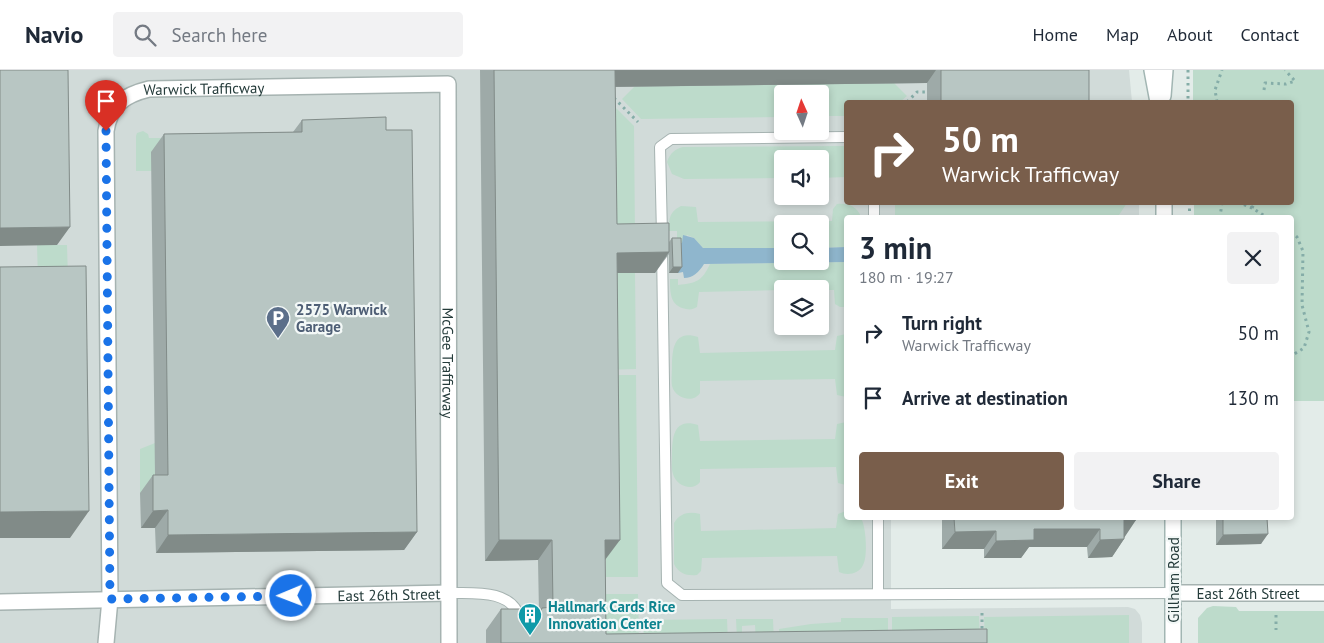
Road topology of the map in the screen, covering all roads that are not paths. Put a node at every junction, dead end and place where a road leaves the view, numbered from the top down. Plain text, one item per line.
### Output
1 (1152, 70) edge
2 (1165, 70) edge
3 (448, 84) joint
4 (1158, 100) edge
5 (1162, 100) edge
6 (844, 137) edge
7 (878, 520) edge
8 (1173, 520) edge
9 (448, 593) junction
10 (1173, 593) junction
11 (1324, 593) edge
12 (878, 594) junction
13 (110, 599) junction
14 (0, 602) edge
15 (521, 629) edge
16 (106, 643) edge
17 (449, 643) edge
18 (1173, 643) edge

1 - 4 street
2 - 5 street
3 - 9 street, McGee Trafficway
3 - 13 street, Warwick Trafficway
6 - 12 lane
7 - 12 lane
8 - 10 street, Gillham Road
9 - 13 street, East 26th Street
9 - 15 lane
9 - 17 street, McGee Trafficway
10 - 11 street, East 26th Street
10 - 12 lane
10 - 18 street, Gillham Road
13 - 14 street, East 26th Street
13 - 16 street, Warwick Trafficway

